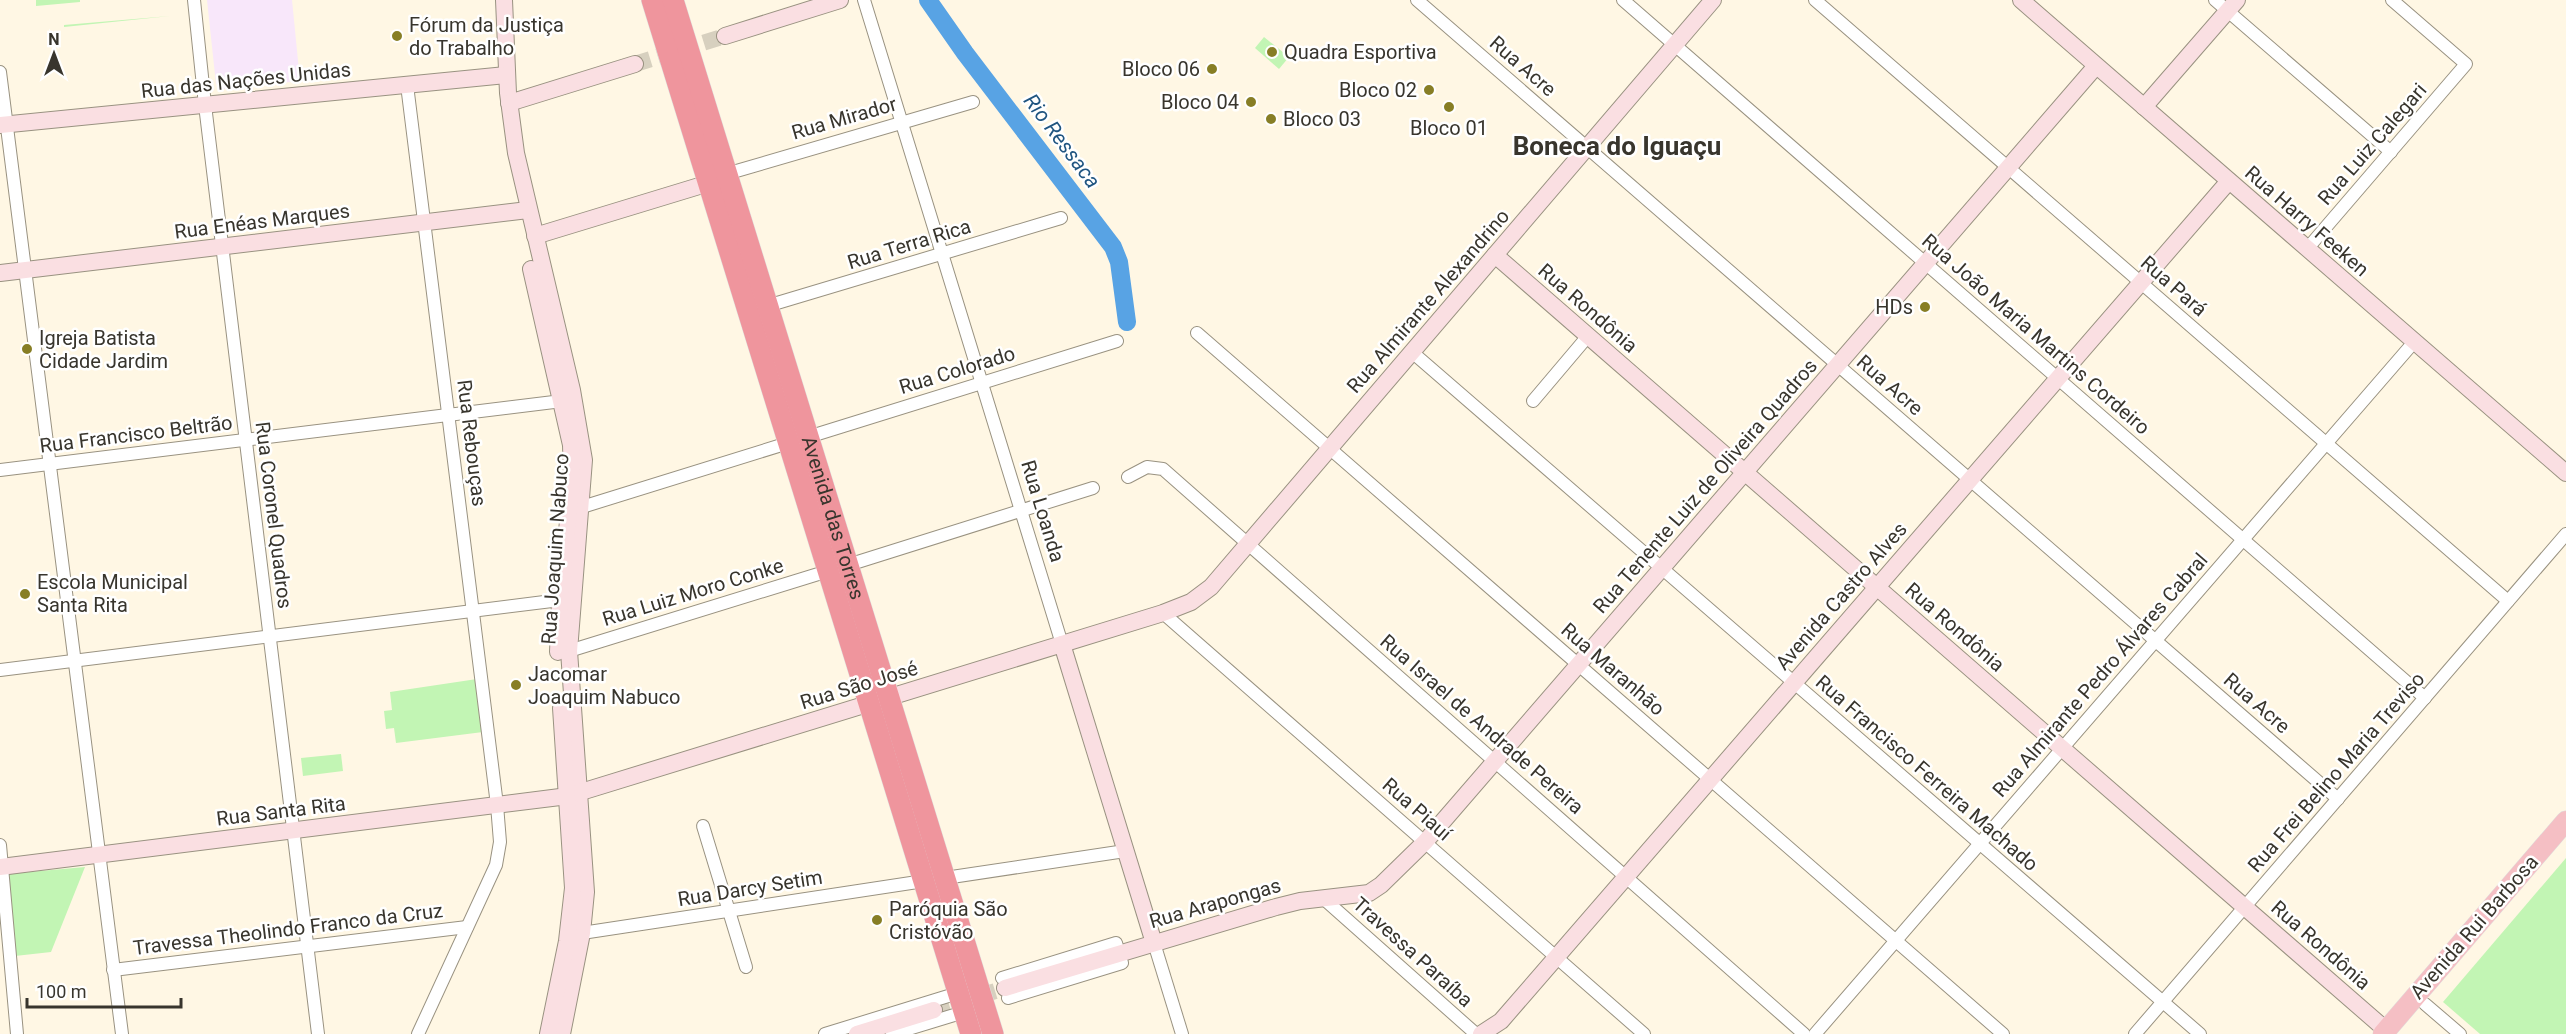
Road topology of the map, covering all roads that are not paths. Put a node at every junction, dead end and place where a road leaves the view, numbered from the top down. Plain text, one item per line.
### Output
1 (194, 0) edge
2 (493, 0) edge
3 (504, 0) edge
4 (652, 0) edge
5 (673, 0) edge
6 (840, 0) edge
7 (864, 0) edge
8 (1417, 0) edge
9 (1623, 0) edge
10 (1713, 0) edge
11 (1815, 0) edge
12 (2021, 0) edge
13 (2392, 0) edge
14 (2226, 4) edge
15 (725, 36) tunnel mouth
16 (1675, 45) junction
17 (634, 64) tunnel mouth
18 (2096, 66) junction
19 (0, 72) edge
20 (501, 76) junction
21 (407, 85) junction
22 (973, 102) dead end
23 (509, 103) junction
24 (204, 105) junction
25 (2144, 107) junction
26 (902, 123) junction
27 (3, 124) edge
28 (1587, 148) junction
29 (2391, 152) junction
30 (2008, 168) junction
31 (717, 179) junction
32 (2229, 181) junction
33 (523, 210) junction
34 (1061, 219) dead end
35 (424, 222) junction
36 (535, 236) junction
37 (222, 247) junction
38 (2307, 249) junction
39 (942, 254) junction
40 (1495, 255) junction
41 (1925, 264) junction
42 (25, 270) junction
43 (0, 273) edge
44 (2141, 283) junction
45 (767, 306) junction
46 (1197, 333) dead end
47 (1588, 336) junction
48 (1117, 341) dead end
49 (2414, 342) junction
50 (1412, 352) junction
51 (1838, 365) junction
52 (2058, 379) junction
53 (981, 383) junction
54 (562, 401) junction
55 (1533, 401) dead end
56 (448, 415) junction
57 (245, 440) junction
58 (798, 440) junction
59 (2326, 443) junction
60 (1330, 448) junction
61 (50, 464) junction
62 (0, 470) edge
63 (1745, 472) junction
64 (2566, 473) edge
65 (1128, 477) dead end
66 (1970, 480) junction
67 (1093, 488) dead end
68 (582, 507) junction
69 (1021, 511) junction
70 (2566, 534) edge
71 (2243, 540) junction
72 (1248, 544) junction
73 (838, 568) junction
74 (1662, 569) junction
75 (1877, 587) junction
76 (560, 600) junction
77 (2508, 601) junction
78 (473, 611) junction
79 (1163, 613) junction
80 (270, 636) junction
81 (2156, 641) junction
82 (1062, 644) junction
83 (569, 651) junction
84 (74, 661) junction
85 (1579, 665) junction
86 (0, 670) edge
87 (1794, 683) junction
88 (2425, 698) junction
89 (879, 700) junction
90 (2062, 748) junction
91 (1495, 761) junction
92 (1710, 779) junction
93 (574, 794) junction
94 (2338, 799) junction
95 (497, 805) junction
96 (2566, 821) edge
97 (703, 826) dead end
98 (293, 830) junction
99 (2566, 840) edge
100 (1425, 842) junction
101 (1980, 844) junction
102 (0, 845) edge
103 (1125, 851) junction
104 (99, 855) junction
105 (1, 867) edge
106 (1626, 877) junction
107 (945, 878) junction
108 (924, 881) junction
109 (1324, 899) junction
110 (2245, 907) junction
111 (729, 911) junction
112 (467, 927) junction
113 (582, 933) junction
114 (1896, 941) junction
115 (1154, 942) junction
116 (308, 946) junction
117 (1556, 957) junction
118 (746, 967) dead end
119 (113, 969) junction
120 (1005, 988) tunnel mouth
121 (2163, 1002) junction
122 (961, 1003) junction
123 (2425, 1004) junction
124 (934, 1010) tunnel mouth
125 (2389, 1032) edge
126 (17, 1034) edge
127 (122, 1034) edge
128 (318, 1034) edge
129 (418, 1034) edge
130 (548, 1034) edge
131 (562, 1034) edge
132 (825, 1034) edge
133 (857, 1034) edge
134 (892, 1034) edge
135 (971, 1034) edge
136 (993, 1034) edge
137 (1182, 1034) edge
138 (1476, 1034) edge
139 (1481, 1034) edge
140 (1644, 1034) edge
141 (1804, 1034) edge
142 (1815, 1034) edge
143 (2003, 1034) edge
144 (2135, 1034) edge
145 (2200, 1034) edge
146 (2460, 1034) edge

1 - 24 street, Rua Coronel Quadros
2 - 20 main road, Rua Joaquim Nabuco
3 - 20 main road, Rua Joaquim Nabuco
4 - 31 highway, Avenida das Torres
5 - 31 highway, Avenida das Torres
6 - 15 main road
7 - 26 street, Rua Loanda
8 - 28 street, Rua Acre
9 - 16 street, Rua João Maria Martins Cordeiro
10 - 16 main road, Rua Almirante Alexandrino
11 - 30 street, Rua Pará
12 - 18 main road, Rua Harry Feeken
13 - 29 street, Rua Luiz Calegari
14 - 25 main road
14 - 29 street
16 - 28 main road, Rua Almirante Alexandrino
16 - 41 street, Rua João Maria Martins Cordeiro
17 - 23 main road
18 - 25 main road, Rua Harry Feeken
18 - 30 main road, Rua Tenente Luiz de Oliveira Quadros
19 - 27 street
20 - 21 main road, Rua das Nações Unidas
20 - 23 main road, Rua Joaquim Nabuco
20 - 33 main road, Rua Joaquim Nabuco
21 - 24 main road, Rua das Nações Unidas
21 - 35 street, Rua Rebouças
22 - 26 street, Rua Mirador
23 - 33 main road, Rua Joaquim Nabuco
24 - 27 main road, Rua das Nações Unidas
24 - 37 street, Rua Coronel Quadros
25 - 32 main road, Rua Harry Feeken
26 - 31 street, Rua Mirador
26 - 39 street, Rua Loanda
27 - 42 street
28 - 40 main road, Rua Almirante Alexandrino
28 - 51 street, Rua Acre
29 - 38 street, Rua Luiz Calegari
30 - 41 main road, Rua Tenente Luiz de Oliveira Quadros
30 - 44 street, Rua Pará
31 - 36 main road, Rua Mirador
31 - 45 highway, Avenida das Torres
31 - 58 highway, Avenida das Torres
32 - 38 main road, Rua Harry Feeken
32 - 44 main road, Avenida Castro Alves
33 - 35 main road, Rua Enéas Marques
33 - 36 main road, Rua Joaquim Nabuco
33 - 54 main road, Rua Joaquim Nabuco
34 - 39 street, Rua Terra Rica
35 - 37 main road, Rua Enéas Marques
35 - 56 street, Rua Rebouças
36 - 68 main road, Rua Joaquim Nabuco
37 - 42 main road, Rua Enéas Marques
37 - 57 street, Rua Coronel Quadros
38 - 49 main road, Rua Harry Feeken
39 - 45 street, Rua Terra Rica
39 - 53 street, Rua Loanda
40 - 47 main road, Rua Rondônia
40 - 50 main road, Rua Almirante Alexandrino
41 - 51 main road, Rua Tenente Luiz de Oliveira Quadros
41 - 52 street, Rua João Maria Martins Cordeiro
42 - 43 main road, Rua Enéas Marques
42 - 61 street
44 - 52 main road, Avenida Castro Alves
44 - 59 street, Rua Pará
45 - 58 highway, Avenida das Torres
46 - 60 street, Rua Maranhão
47 - 55 street
47 - 63 main road, Rua Rondônia
48 - 53 street, Rua Colorado
49 - 59 street, Rua Almirante Pedro Álvares Cabral
49 - 64 main road, Rua Harry Feeken
50 - 60 main road, Rua Almirante Alexandrino
50 - 74 street, Rua Francisco Ferreira Machado
51 - 63 main road, Rua Tenente Luiz de Oliveira Quadros
51 - 66 street, Rua Acre
52 - 66 main road, Avenida Castro Alves
52 - 71 street, Rua João Maria Martins Cordeiro
53 - 58 street, Rua Colorado
53 - 69 street, Rua Loanda
54 - 56 street, Rua Francisco Beltrão
54 - 76 main road, Rua Joaquim Nabuco
56 - 57 street, Rua Francisco Beltrão
56 - 78 street, Rua Rebouças
57 - 61 street, Rua Francisco Beltrão
57 - 80 street, Rua Coronel Quadros
58 - 68 street, Rua Colorado
58 - 73 highway, Avenida das Torres
59 - 71 street, Rua Almirante Pedro Álvares Cabral
59 - 77 street, Rua Pará
60 - 72 main road, Rua Almirante Alexandrino
60 - 85 street, Rua Maranhão
61 - 62 street, Rua Francisco Beltrão
61 - 84 street
63 - 74 main road, Rua Tenente Luiz de Oliveira Quadros
63 - 75 main road, Rua Rondônia
65 - 72 street, Rua Israel de Andrade Pereira
66 - 75 main road, Avenida Castro Alves
66 - 81 street, Rua Acre
67 - 69 street, Rua Luiz Moro Conke
68 - 83 main road, Rua Joaquim Nabuco
69 - 73 street, Rua Luiz Moro Conke
69 - 82 street, Rua Loanda
70 - 77 street, Rua Frei Belino Maria Treviso
71 - 81 street, Rua Almirante Pedro Álvares Cabral
71 - 88 street, Rua João Maria Martins Cordeiro
72 - 79 main road, Rua Almirante Alexandrino
72 - 91 street, Rua Israel de Andrade Pereira
73 - 83 street, Rua Luiz Moro Conke
73 - 89 highway, Avenida das Torres
74 - 85 main road, Rua Tenente Luiz de Oliveira Quadros
74 - 87 street, Rua Francisco Ferreira Machado
75 - 87 main road, Avenida Castro Alves
75 - 90 main road, Rua Rondônia
76 - 78 street
76 - 93 main road, Rua Joaquim Nabuco
77 - 88 street, Rua Frei Belino Maria Treviso
78 - 80 street
78 - 95 street, Rua Rebouças
79 - 82 main road, Rua São José
79 - 100 street, Rua Piauí
80 - 84 street
80 - 98 street, Rua Coronel Quadros
81 - 90 street, Rua Almirante Pedro Álvares Cabral
81 - 94 street, Rua Acre
82 - 89 main road, Rua São José
82 - 103 main road, Rua Loanda
83 - 93 main road, Rua Joaquim Nabuco
84 - 86 street
84 - 104 street
85 - 91 main road, Rua Tenente Luiz de Oliveira Quadros
85 - 92 street, Rua Maranhão
87 - 92 main road, Avenida Castro Alves
87 - 101 street, Rua Francisco Ferreira Machado
88 - 94 street, Rua Frei Belino Maria Treviso
89 - 93 main road, Rua São José
89 - 107 highway, Avenida das Torres
89 - 108 highway, Avenida das Torres
90 - 101 street, Rua Almirante Pedro Álvares Cabral
90 - 110 main road, Rua Rondônia
91 - 100 main road, Rua Tenente Luiz de Oliveira Quadros
91 - 106 street, Rua Israel de Andrade Pereira
92 - 106 main road, Avenida Castro Alves
92 - 114 street, Rua Maranhão
93 - 95 main road, Rua Santa Rita
93 - 113 main road, Rua Joaquim Nabuco
93 - 130 main road, Rua Joaquim Nabuco
94 - 110 street, Rua Frei Belino Maria Treviso
95 - 98 main road, Rua Santa Rita
95 - 112 street, Rua Rebouças
96 - 125 main road, Avenida Rui Barbosa
97 - 111 street
98 - 104 main road, Rua Santa Rita
98 - 116 street, Rua Coronel Quadros
99 - 123 main road, Avenida Rui Barbosa
100 - 109 main road, Rua Tenente Luiz de Oliveira Quadros
100 - 117 street, Rua Piauí
101 - 114 street, Rua Almirante Pedro Álvares Cabral
101 - 121 street, Rua Francisco Ferreira Machado
102 - 105 street
103 - 107 street
103 - 115 main road, Rua Loanda
104 - 105 main road, Rua Santa Rita
104 - 119 street
105 - 126 street
106 - 117 main road, Avenida Castro Alves
106 - 141 street, Rua Israel de Andrade Pereira
107 - 136 highway, Avenida das Torres
108 - 111 street, Rua Darcy Setim
108 - 122 highway, Avenida das Torres
109 - 115 main road, Rua Arapongas
109 - 138 street, Travessa Paraíba
110 - 121 street, Rua Frei Belino Maria Treviso
110 - 125 main road, Rua Rondônia
111 - 113 street, Rua Darcy Setim
111 - 118 street
112 - 116 street, Travessa Theolindo Franco da Cruz
112 - 129 street, Rua Rebouças
113 - 131 main road, Rua Joaquim Nabuco
114 - 142 street, Rua Almirante Pedro Álvares Cabral
114 - 143 street, Rua Maranhão
115 - 120 main road, Rua Arapongas
115 - 137 street, Rua Loanda
116 - 119 street, Travessa Theolindo Franco da Cruz
116 - 128 street, Rua Coronel Quadros
117 - 139 main road, Avenida Castro Alves
117 - 140 street, Rua Piauí
119 - 127 street
121 - 144 street, Rua Frei Belino Maria Treviso
121 - 145 street, Rua Francisco Ferreira Machado
122 - 132 street
122 - 134 street
122 - 135 highway, Avenida das Torres
123 - 125 main road, Avenida Rui Barbosa
123 - 146 street
124 - 133 main road

